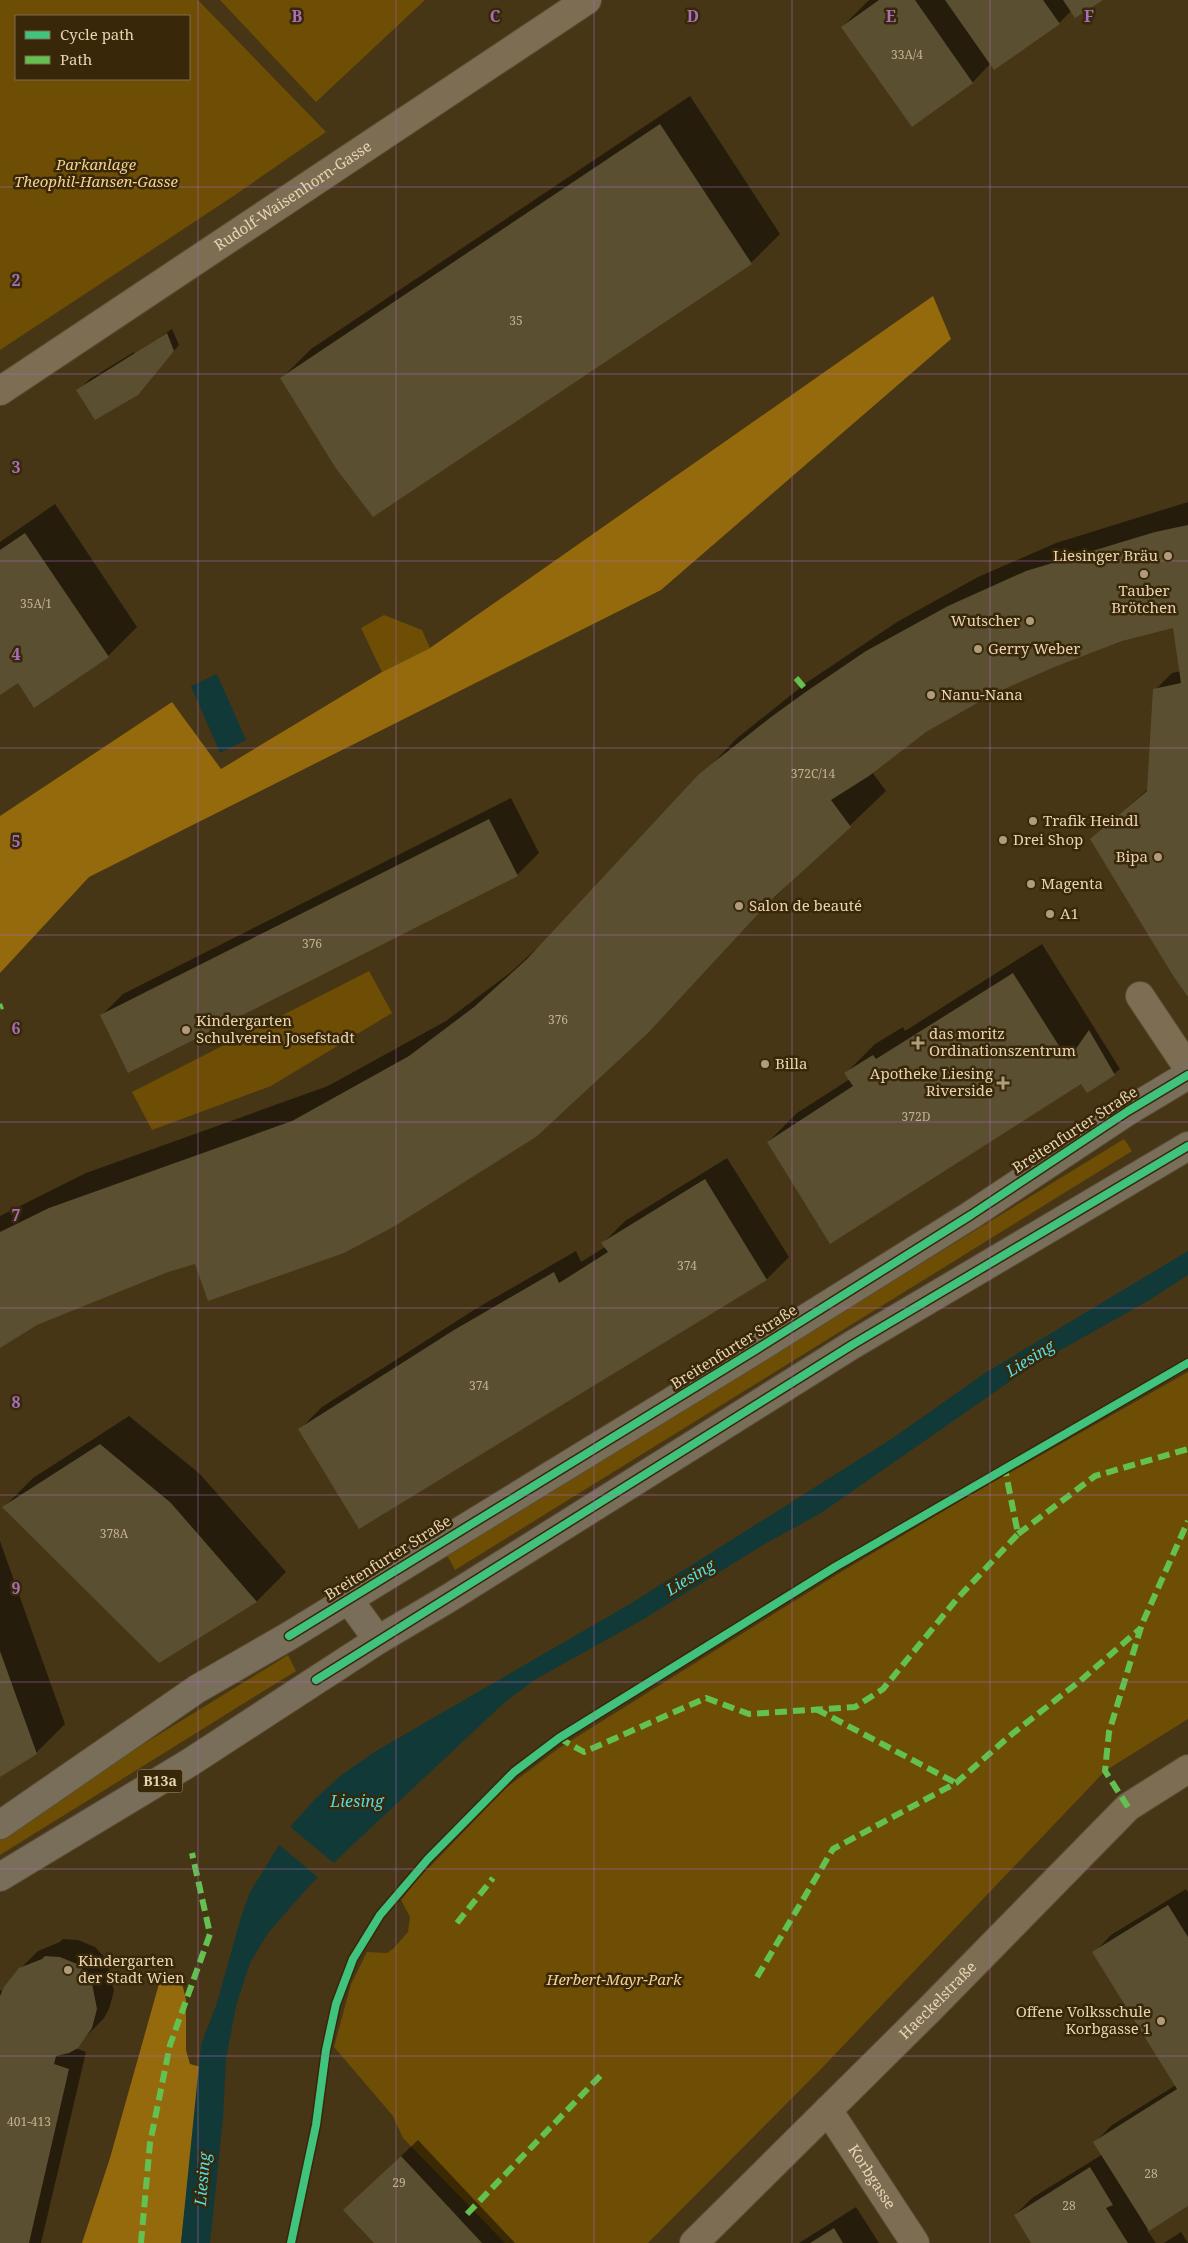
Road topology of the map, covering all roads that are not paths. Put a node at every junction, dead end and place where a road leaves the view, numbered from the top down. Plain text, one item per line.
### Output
1 (587, 0) edge
2 (0, 392) edge
3 (1140, 996) dead end
4 (1188, 1068) edge
5 (1188, 1075) edge
6 (1188, 1146) edge
7 (348, 1598) junction
8 (378, 1640) junction
9 (1188, 1769) edge
10 (0, 1825) edge
11 (0, 1877) edge
12 (828, 2110) junction
13 (694, 2243) edge
14 (915, 2243) edge

1 - 2 street, Rudolf-Waisenhorn-Gasse
3 - 4 street
5 - 7 main road, Breitenfurter Straße
6 - 8 main road, B13a
7 - 8 main road
7 - 10 main road, Breitenfurter Straße
8 - 11 main road, B13a
9 - 12 street, Haeckelstraße
12 - 13 street, Haeckelstraße
12 - 14 street, Korbgasse

